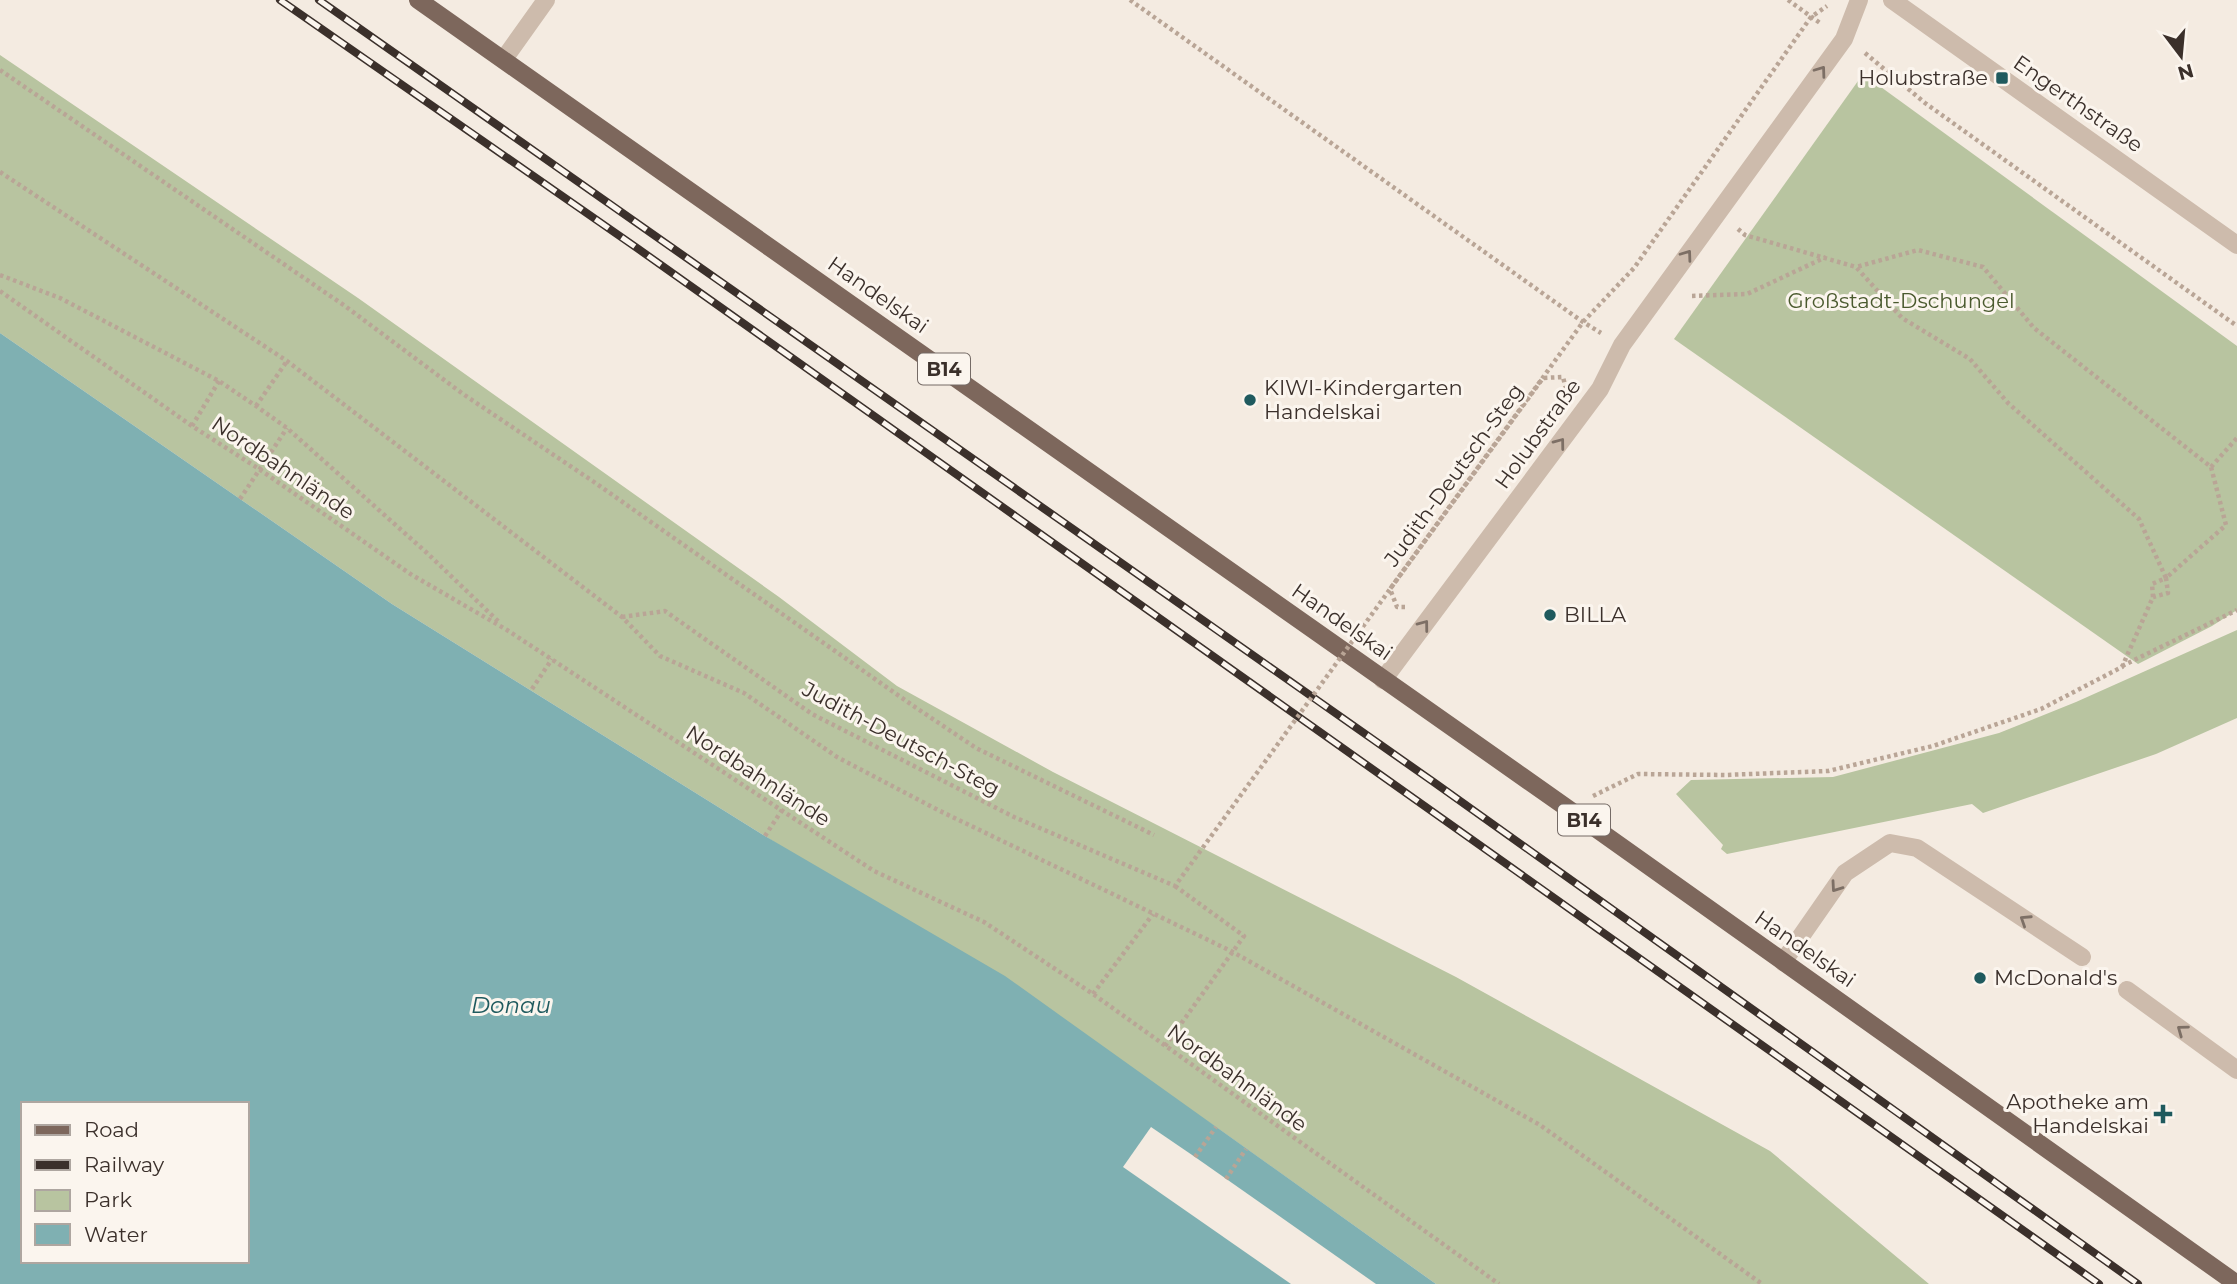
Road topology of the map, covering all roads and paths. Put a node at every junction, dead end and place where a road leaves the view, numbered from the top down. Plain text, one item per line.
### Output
1 (418, 0) edge
2 (546, 0) edge
3 (1130, 0) edge
4 (1788, 0) edge
5 (1837, 0) edge
6 (1859, 0) edge
7 (1892, 0) edge
8 (1811, 17) junction
9 (1844, 39) junction
10 (504, 59) junction
11 (0, 69) edge
12 (0, 172) edge
13 (1719, 210) junction
14 (2237, 245) edge
15 (1826, 257) junction
16 (1856, 267) junction
17 (0, 275) edge
18 (0, 291) edge
19 (1657, 298) junction
20 (1583, 322) junction
21 (2237, 326) edge
22 (287, 361) junction
23 (219, 382) junction
24 (256, 406) junction
25 (1560, 408) dead end
26 (192, 426) junction
27 (287, 428) junction
28 (2237, 438) edge
29 (2211, 467) junction
30 (260, 469) junction
31 (240, 499) dead end
32 (2165, 578) junction
33 (2153, 597) junction
34 (1415, 607) dead end
35 (2237, 610) edge
36 (622, 617) junction
37 (507, 630) junction
38 (552, 659) junction
39 (2122, 667) junction
40 (1383, 680) junction
41 (532, 689) dead end
42 (1567, 808) junction
43 (782, 810) junction
44 (765, 835) dead end
45 (1154, 835) dead end
46 (1175, 886) junction
47 (1153, 914) junction
48 (1231, 951) junction
49 (2082, 957) dead end
50 (1783, 962) junction
51 (2127, 990) dead end
52 (1093, 994) junction
53 (1165, 1046) junction
54 (2237, 1070) edge
55 (1216, 1127) dead end
56 (1246, 1149) dead end
57 (1195, 1157) dead end
58 (1226, 1179) dead end
59 (1499, 1284) edge
60 (1762, 1284) edge
61 (2237, 1284) edge

1 - 10 main road, Handelskai / B14
2 - 10 street
3 - 20 path
4 - 8 path
5 - 8 path
6 - 9 street, Holubstraße
7 - 14 street, Engerthstraße
8 - 9 path
8 - 20 path
13 -> 9 street, Holubstraße
9 - 21 path
10 - 40 main road, Handelskai / B14
11 - 45 path
12 - 22 path
13 - 15 path
19 -> 13 street, Holubstraße
15 - 16 path
15 - 19 path
16 - 29 path
16 - 32 path
17 - 23 path
18 - 26 path, Nordbahnlände
40 -> 19 street, Holubstraße
20 - 34 path, Judith-Deutsch-Steg, bridge
22 - 24 path
22 - 36 path
23 - 24 path
23 - 26 path
24 - 27 path
25 - 46 path, Judith-Deutsch-Steg, bridge
26 - 30 path, Nordbahnlände
27 - 30 path
27 - 37 path
28 - 29 path
29 - 32 path
30 - 31 path
30 - 37 path, Nordbahnlände
32 - 33 path
32 - 33 path
33 - 39 path
35 - 39 path
36 - 46 path, Judith-Deutsch-Steg, bridge
36 - 47 path
37 - 38 path, Nordbahnlände
38 - 41 path
38 - 43 path, Nordbahnlände
39 - 42 path
40 - 42 main road, Handelskai / B14
42 - 50 main road, Handelskai / B14
43 - 44 path
43 - 52 path, Nordbahnlände
46 - 48 path, Judith-Deutsch-Steg
47 - 48 path
47 - 52 path
48 - 53 path
48 - 60 path
49 -> 50 street
50 - 61 main road, Handelskai / B14
54 -> 51 street
52 - 53 path, Nordbahnlände
53 - 59 path, Nordbahnlände
55 - 57 path
56 - 58 path

